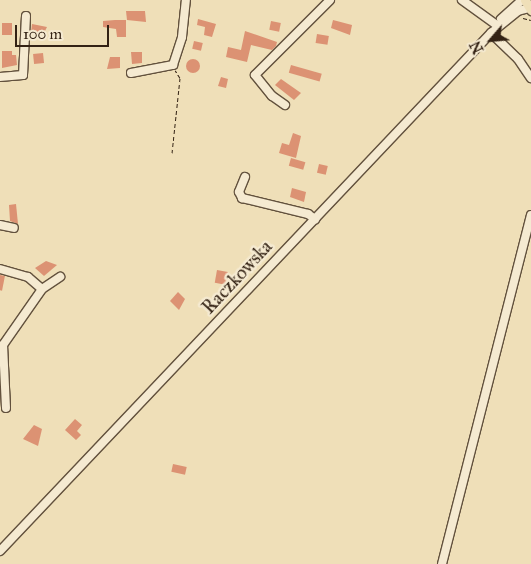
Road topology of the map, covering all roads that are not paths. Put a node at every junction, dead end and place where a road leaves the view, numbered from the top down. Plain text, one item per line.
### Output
1 (186, 0) edge
2 (330, 0) edge
3 (462, 0) edge
4 (527, 5) edge
5 (26, 16) dead end
6 (498, 26) junction
7 (491, 33) junction
8 (131, 73) dead end
9 (0, 77) edge
10 (531, 78) edge
11 (285, 105) dead end
12 (245, 178) dead end
13 (531, 215) edge
14 (315, 219) junction
15 (0, 225) edge
16 (14, 228) dead end
17 (0, 268) edge
18 (60, 277) dead end
19 (42, 288) junction
20 (2, 370) edge
21 (6, 408) dead end
22 (0, 551) edge
23 (442, 564) edge

1 - 8 street
2 - 11 street
3 - 6 street
4 - 6 street, Raczkowska
5 - 9 street
6 - 7 street, Raczkowska
7 - 10 street
7 - 14 street, Raczkowska
12 - 14 street
13 - 23 street
14 - 22 street, Raczkowska
15 - 16 street
17 - 19 street
18 - 19 street
19 - 20 street
20 - 21 street

